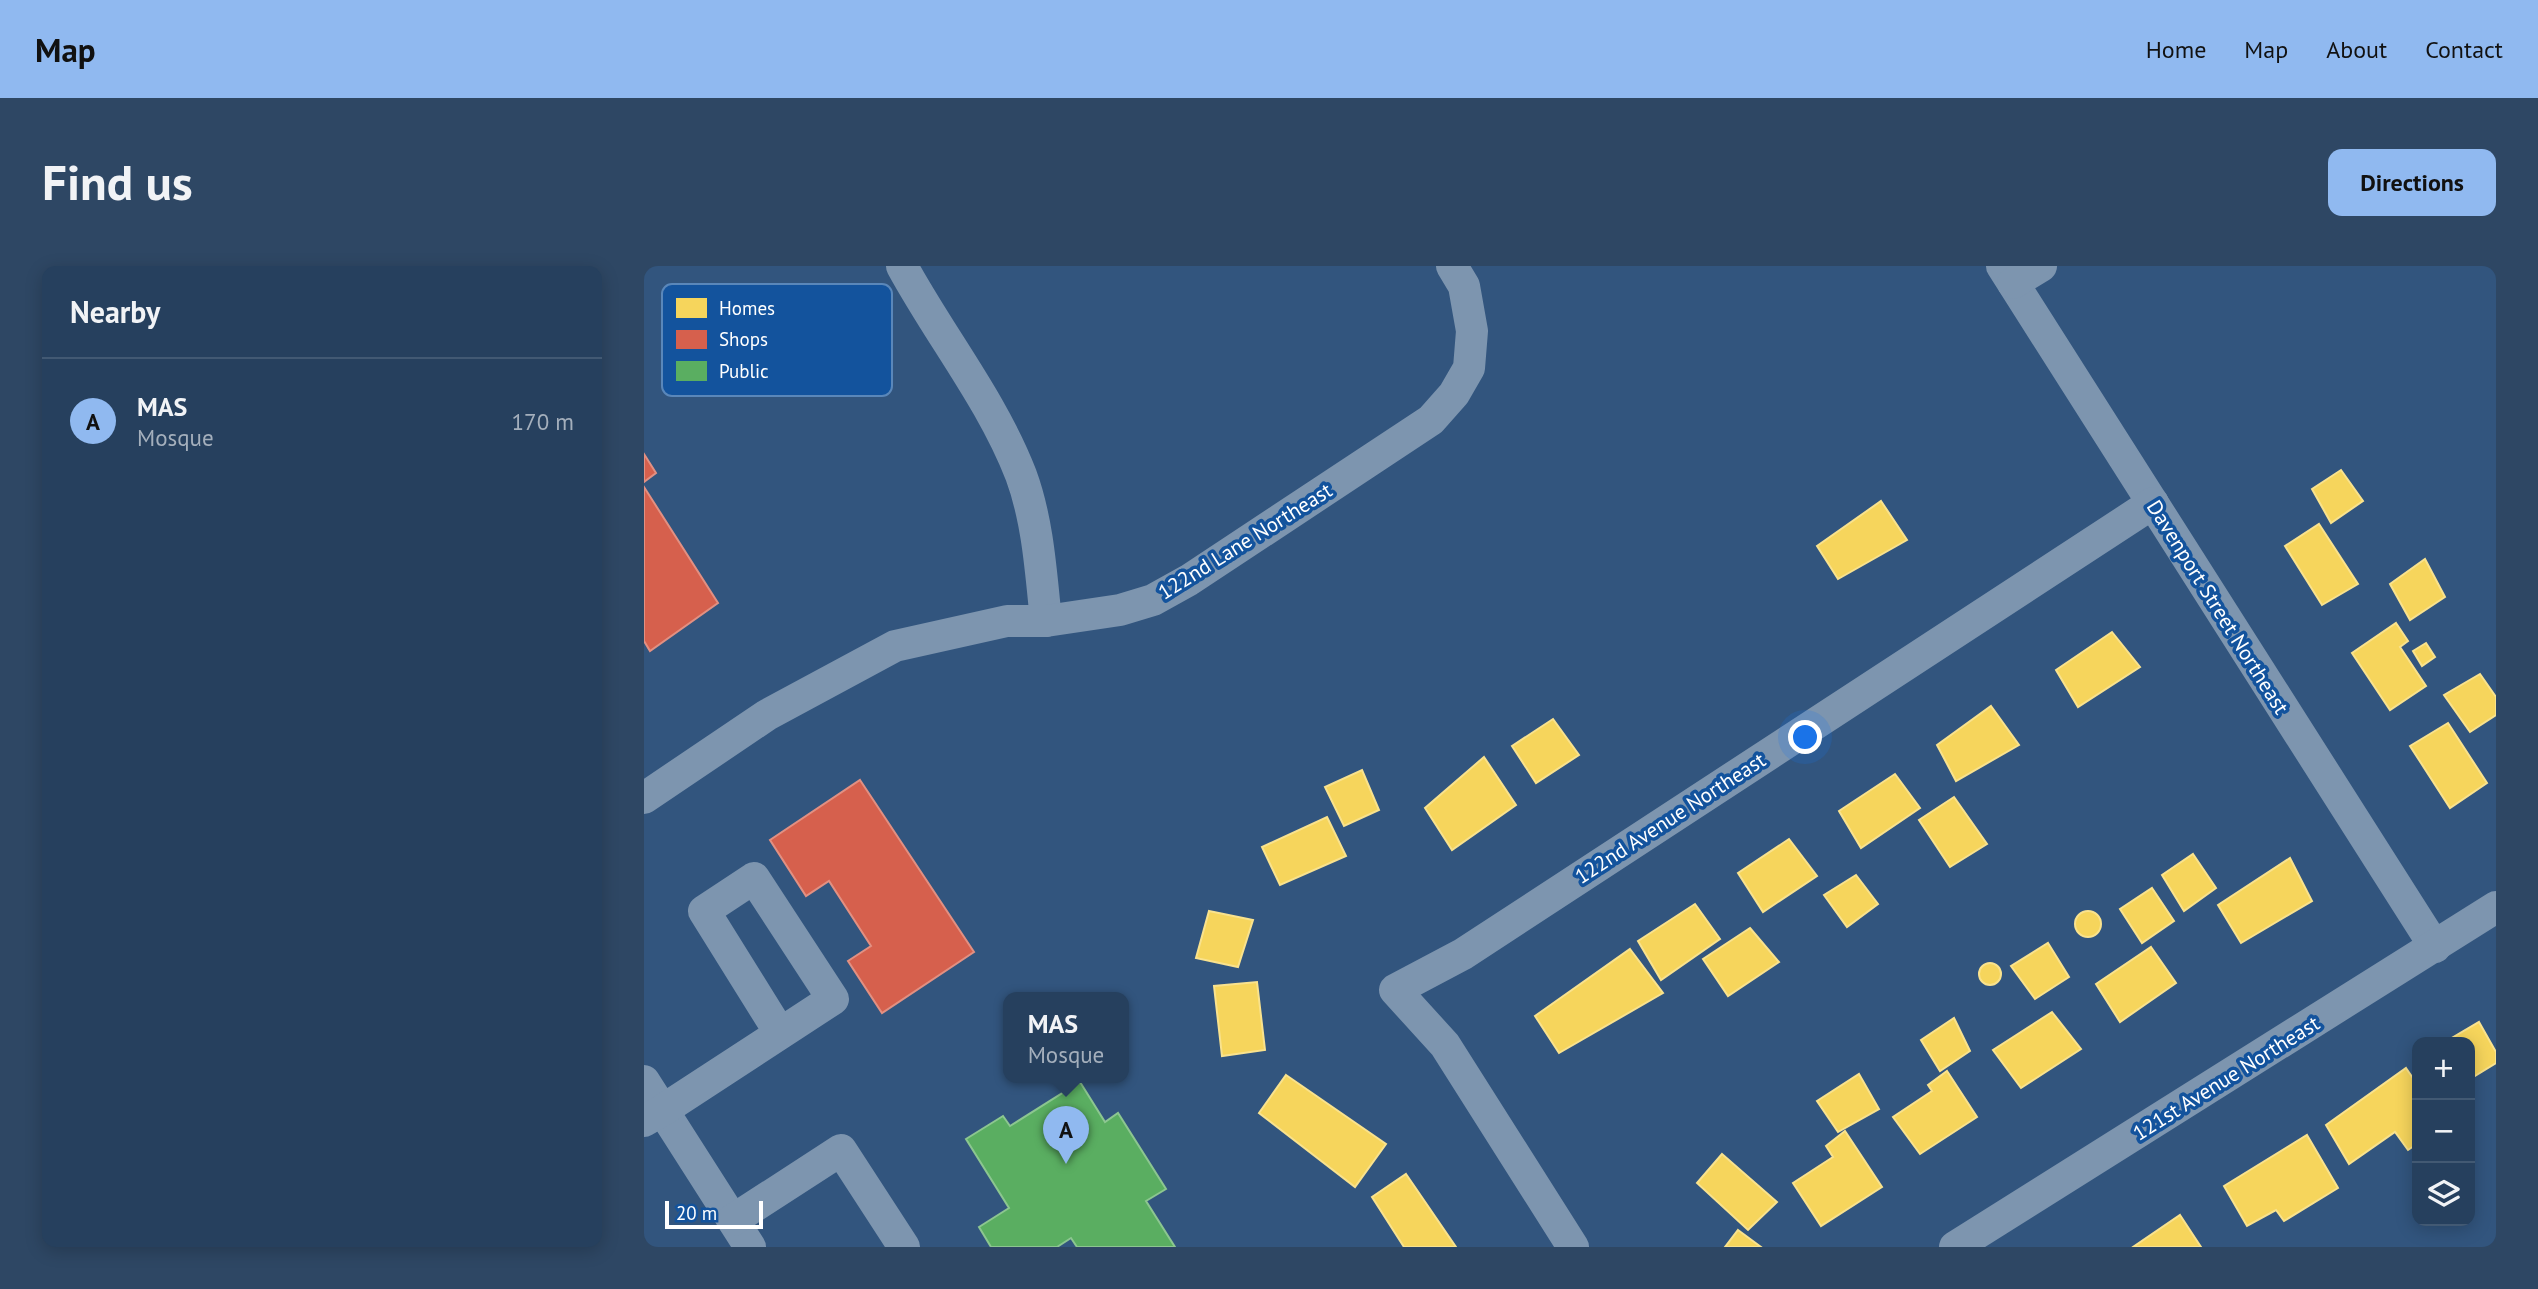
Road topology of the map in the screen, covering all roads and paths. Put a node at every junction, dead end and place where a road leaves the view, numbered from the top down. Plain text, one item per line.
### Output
1 (902, 266) edge
2 (1452, 266) edge
3 (2041, 266) edge
4 (2008, 275) edge
5 (2153, 503) junction
6 (1046, 621) junction
7 (644, 798) edge
8 (2496, 907) edge
9 (2435, 947) junction
10 (780, 1033) junction
11 (644, 1080) edge
12 (653, 1116) edge
13 (733, 1220) junction
14 (750, 1247) edge
15 (904, 1247) edge
16 (1573, 1247) edge
17 (1955, 1247) edge

1 - 6 street
2 - 6 street, 122nd Lane Northeast
3 - 4 street
4 - 5 street, Davenport Street Northeast
5 - 9 street, Davenport Street Northeast
5 - 16 street, 122nd Avenue Northeast
6 - 7 street, 122nd Lane Northeast
8 - 9 street, 121st Avenue Northeast
9 - 17 street, 121st Avenue Northeast
10 - 10 street
10 - 12 street
11 - 12 street
12 - 13 street
13 - 14 street
13 - 15 street

